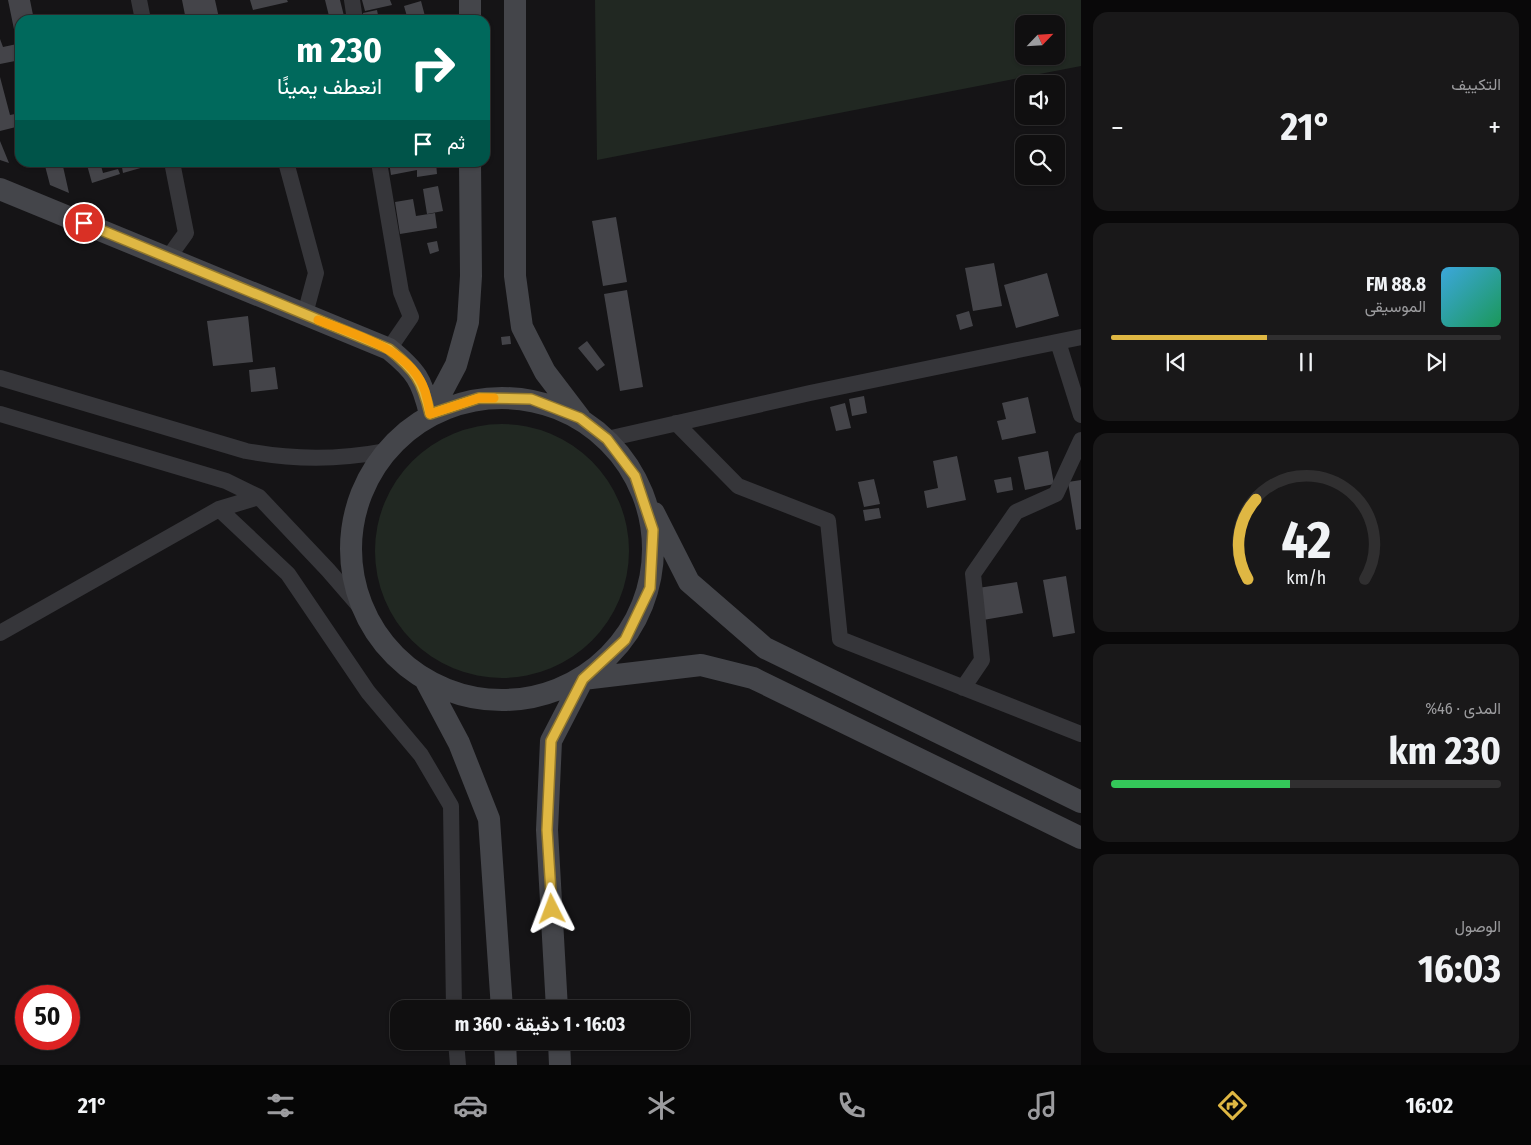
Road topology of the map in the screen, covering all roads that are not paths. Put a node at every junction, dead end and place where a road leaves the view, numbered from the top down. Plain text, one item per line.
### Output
1 (139, 0) edge
2 (352, 0) edge
3 (470, 0) edge
4 (515, 0) edge
5 (142, 15) edge
6 (354, 15) edge
7 (470, 15) edge
8 (173, 167) edge
9 (287, 167) edge
10 (379, 167) edge
11 (470, 167) edge
12 (0, 188) edge
13 (168, 258) junction
14 (305, 314) junction
15 (1081, 337) edge
16 (1058, 342) junction
17 (389, 349) junction
18 (0, 378) edge
19 (0, 414) edge
20 (430, 414) junction
21 (1081, 415) edge
22 (580, 418) junction
23 (676, 423) junction
24 (607, 439) junction
25 (1081, 440) edge
26 (386, 452) junction
27 (635, 476) junction
28 (259, 497) junction
29 (219, 509) junction
30 (361, 608) junction
31 (0, 633) edge
32 (583, 679) junction
33 (426, 681) junction
34 (963, 688) junction
35 (1081, 734) edge
36 (1081, 802) edge
37 (1081, 838) edge
38 (454, 1000) edge
39 (501, 1000) edge
40 (556, 1000) edge
41 (457, 1050) edge
42 (505, 1050) edge
43 (559, 1050) edge
44 (458, 1065) edge
45 (506, 1065) edge
46 (560, 1065) edge

1 - 5 street
2 - 6 street
3 - 7 main road
4 - 22 main road
8 - 13 street
9 - 14 street
10 - 17 street
11 - 20 main road
12 - 13 main road
13 - 14 main road
14 - 17 main road
15 - 16 street
16 - 21 street
16 - 23 street
17 - 20 main road
18 - 26 street
19 - 28 street
20 - 22 main road
20 - 26 main road
22 - 24 main road
23 - 24 street
23 - 34 street
24 - 27 main road
25 - 34 street
26 - 30 main road
27 - 32 main road
27 - 36 main road
28 - 29 street
28 - 30 street
29 - 31 street
29 - 38 street
30 - 33 main road
32 - 33 main road
32 - 37 main road
32 - 40 main road
33 - 39 main road
34 - 35 street
41 - 44 street
42 - 45 main road
43 - 46 main road

